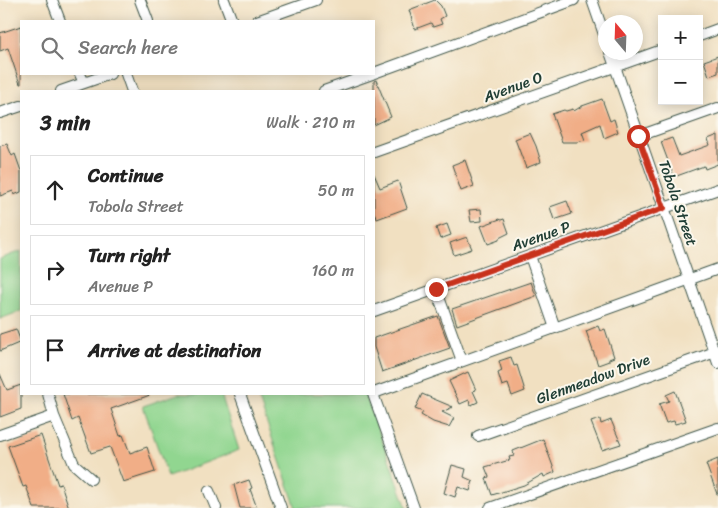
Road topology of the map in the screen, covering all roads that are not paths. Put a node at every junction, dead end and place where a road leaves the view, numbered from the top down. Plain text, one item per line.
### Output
1 (52, 0) edge
2 (140, 0) edge
3 (224, 0) edge
4 (315, 0) edge
5 (574, 0) edge
6 (592, 0) edge
7 (598, 17) edge
8 (60, 20) edge
9 (148, 20) edge
10 (232, 20) edge
11 (260, 20) edge
12 (718, 29) edge
13 (703, 35) edge
14 (658, 51) edge
15 (613, 60) edge
16 (615, 67) junction
17 (375, 72) edge
18 (103, 75) edge
19 (126, 75) edge
20 (368, 75) edge
21 (82, 78) edge
22 (64, 90) edge
23 (132, 90) edge
24 (327, 90) edge
25 (20, 106) edge
26 (718, 108) edge
27 (0, 114) edge
28 (638, 136) junction
29 (375, 152) edge
30 (718, 189) edge
31 (664, 208) junction
32 (530, 256) junction
33 (718, 269) edge
34 (689, 280) junction
35 (436, 289) junction
36 (375, 312) edge
37 (555, 328) junction
38 (716, 351) edge
39 (462, 361) junction
40 (718, 363) edge
41 (375, 393) edge
42 (48, 395) edge
43 (240, 395) edge
44 (375, 395) edge
45 (54, 416) junction
46 (718, 428) edge
47 (0, 435) edge
48 (478, 436) dead end
49 (91, 479) dead end
50 (209, 491) dead end
51 (216, 508) edge
52 (281, 508) edge
53 (414, 508) edge
54 (490, 508) edge

1 - 8 street
2 - 9 street
3 - 10 street
4 - 11 street
5 - 17 street
6 - 7 street
12 - 13 street
14 - 16 street, Avenue O
15 - 16 street, Tobola Street
16 - 28 street, Tobola Street
16 - 29 street, Avenue O
18 - 21 street
19 - 23 street
20 - 24 street
21 - 22 street
25 - 27 street
26 - 28 street
28 - 31 street, Tobola Street
30 - 31 street, Avenue P
31 - 32 street, Avenue P
31 - 34 street, Tobola Street
32 - 35 street, Avenue P
32 - 37 street
33 - 34 street
34 - 37 street
34 - 38 street, Tobola Street
35 - 36 street, Avenue P
35 - 39 street
37 - 39 street
38 - 40 street, Tobola Street
38 - 48 street, Glenmeadow Drive
39 - 41 street
42 - 45 street
43 - 52 street
44 - 53 street
45 - 47 street
45 - 49 street
46 - 54 street
50 - 51 street

